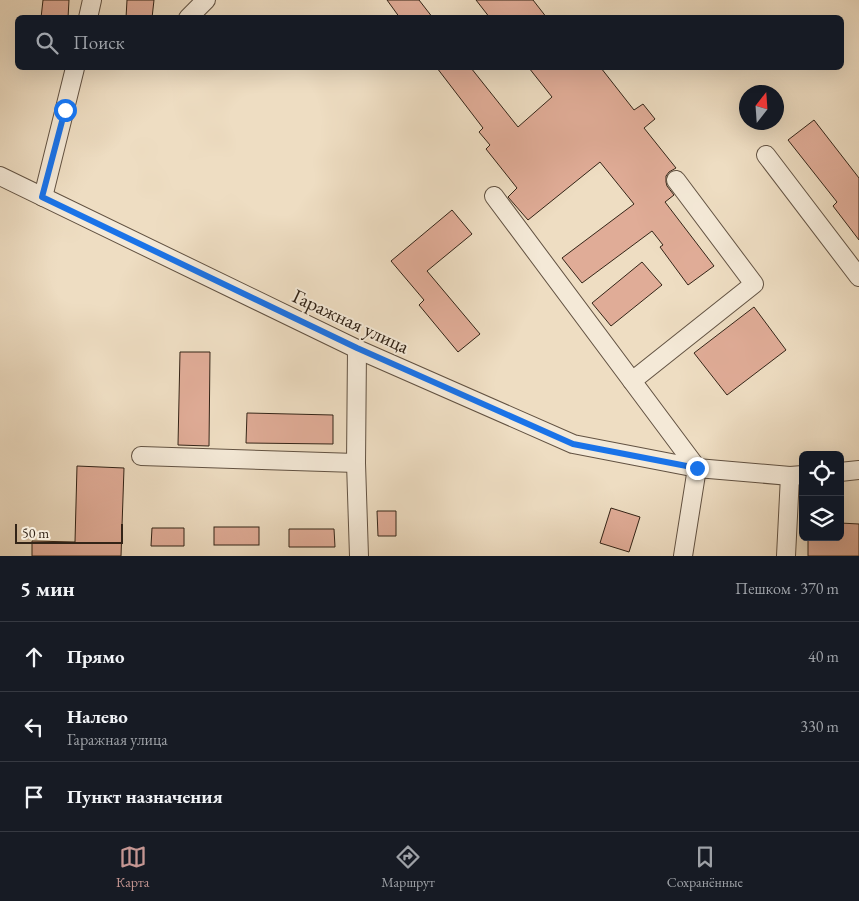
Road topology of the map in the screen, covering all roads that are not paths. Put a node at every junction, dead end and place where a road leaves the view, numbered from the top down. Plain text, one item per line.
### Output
1 (92, 0) edge
2 (206, 0) edge
3 (89, 15) edge
4 (191, 15) edge
5 (77, 70) edge
6 (766, 155) dead end
7 (0, 176) edge
8 (676, 180) dead end
9 (494, 196) dead end
10 (42, 197) junction
11 (859, 277) edge
12 (357, 348) junction
13 (632, 381) junction
14 (141, 456) dead end
15 (356, 463) junction
16 (697, 468) junction
17 (859, 470) edge
18 (844, 472) edge
19 (796, 475) edge
20 (359, 556) edge
21 (683, 556) edge
22 (786, 556) edge

1 - 3 street
2 - 4 street
5 - 10 street
6 - 11 street
7 - 10 street, Гаражная улица
8 - 13 street
9 - 13 street
10 - 12 street, Гаражная улица
12 - 15 street
12 - 16 street, Гаражная улица
13 - 16 street
14 - 15 street
15 - 20 street
16 - 19 street, Гаражная улица
16 - 21 street
17 - 18 street
19 - 22 street

